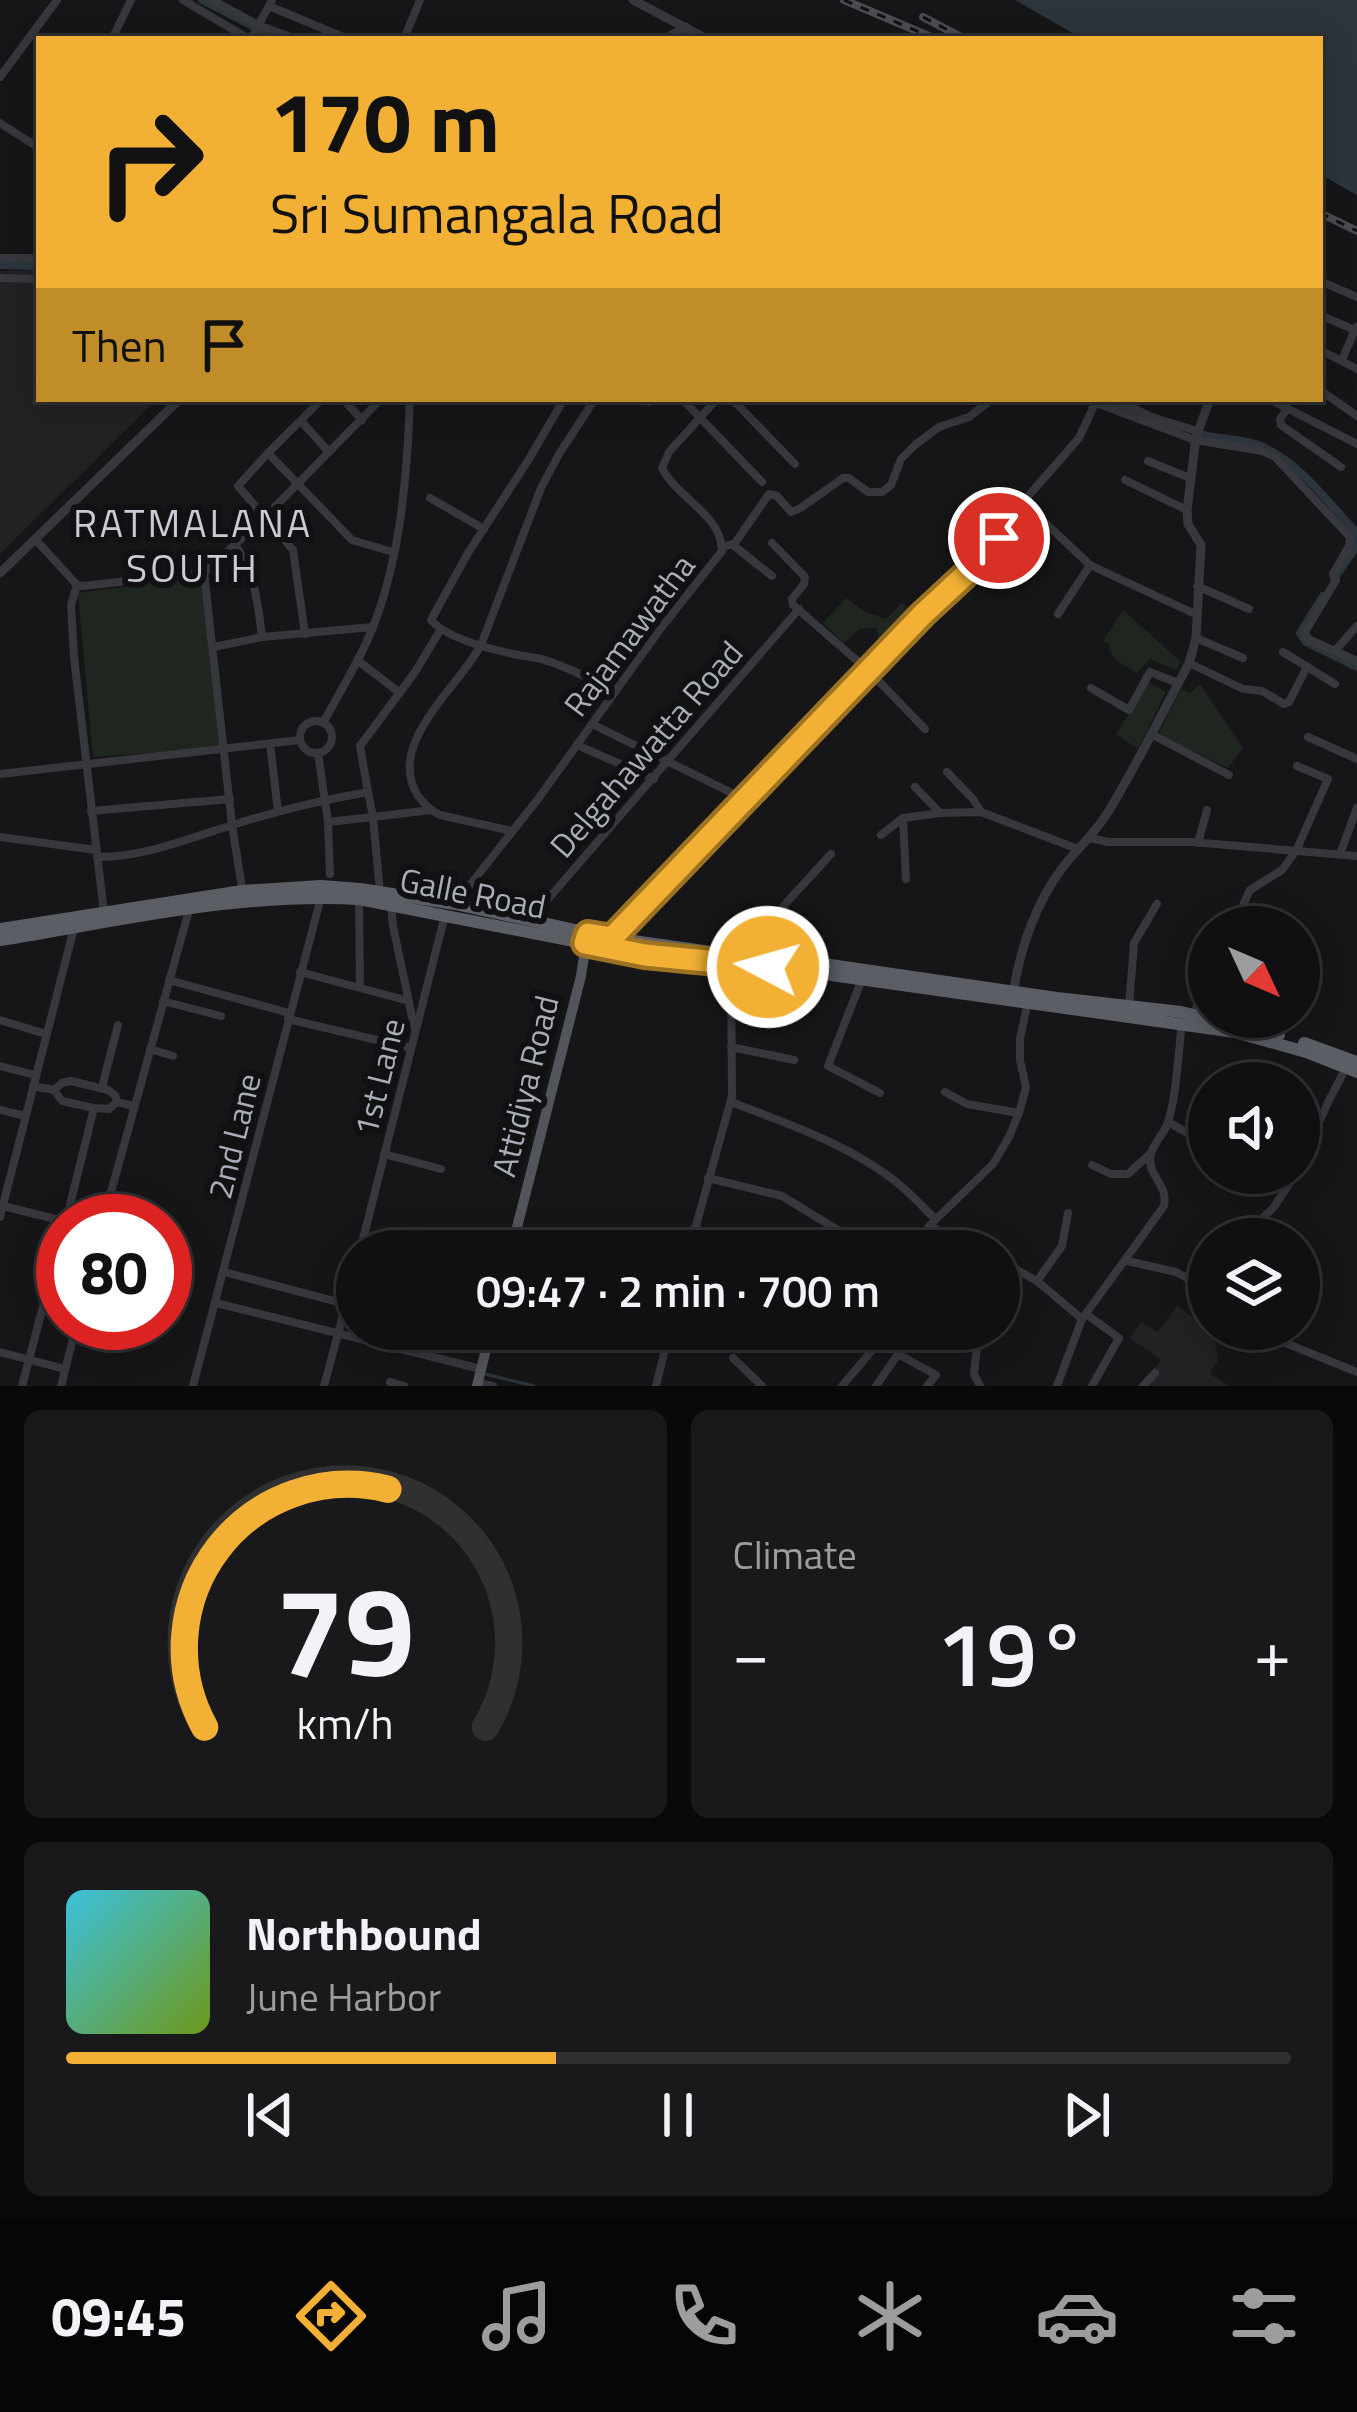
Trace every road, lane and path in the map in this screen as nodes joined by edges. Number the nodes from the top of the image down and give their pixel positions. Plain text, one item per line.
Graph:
1 (57, 0) edge
2 (131, 0) edge
3 (183, 0) edge
4 (212, 0) edge
5 (421, 0) edge
6 (633, 0) edge
7 (270, 3) edge
8 (258, 25) junction
9 (686, 27) junction
10 (113, 36) edge
11 (247, 36) edge
12 (252, 36) edge
13 (288, 36) edge
14 (342, 36) edge
15 (405, 36) edge
16 (670, 36) edge
17 (702, 36) edge
18 (0, 76) edge
19 (0, 123) edge
20 (36, 146) edge
21 (0, 258) edge
22 (36, 258) edge
23 (0, 278) edge
24 (36, 279) edge
25 (1323, 282) edge
26 (1357, 297) edge
27 (1323, 316) edge
28 (1356, 329) edge
29 (1323, 351) edge
30 (1342, 360) junction
31 (1357, 369) edge
32 (1323, 392) edge
33 (177, 402) edge
34 (319, 402) edge
35 (346, 402) edge
36 (378, 402) edge
37 (410, 402) edge
38 (562, 402) edge
39 (593, 402) edge
40 (685, 402) edge
41 (714, 402) edge
42 (735, 402) edge
43 (988, 402) edge
44 (1096, 402) edge
45 (1099, 402) edge
46 (1120, 402) edge
47 (1209, 402) edge
48 (1275, 402) edge
49 (1287, 409) junction
50 (1357, 416) edge
51 (700, 417) junction
52 (301, 421) junction
53 (362, 421) junction
54 (1196, 435) junction
55 (1357, 444) edge
56 (329, 452) junction
57 (268, 453) junction
58 (1148, 461) dead end
59 (795, 464) dead end
60 (1341, 467) dead end
61 (1190, 478) junction
62 (1125, 480) dead end
63 (763, 482) dead end
64 (297, 484) junction
65 (430, 498) dead end
66 (1023, 502) junction
67 (1187, 510) junction
68 (264, 518) junction
69 (484, 529) junction
70 (36, 540) junction
71 (772, 542) dead end
72 (235, 545) junction
73 (728, 546) junction
74 (393, 552) junction
75 (1090, 565) junction
76 (204, 573) junction
77 (0, 574) edge
78 (772, 576) dead end
79 (77, 585) junction
80 (1197, 586) junction
81 (799, 609) junction
82 (1249, 609) dead end
83 (1058, 614) dead end
84 (1195, 614) junction
85 (1357, 626) edge
86 (373, 627) junction
87 (441, 629) junction
88 (305, 634) junction
89 (262, 637) junction
90 (1196, 638) junction
91 (481, 645) junction
92 (214, 647) junction
93 (1335, 651) junction
94 (1283, 652) dead end
95 (1243, 658) dead end
96 (357, 660) junction
97 (1357, 661) edge
98 (1189, 663) junction
99 (1307, 667) junction
100 (869, 671) junction
101 (1178, 683) junction
102 (1335, 684) dead end
103 (1091, 688) dead end
104 (616, 691) junction
105 (400, 693) junction
106 (323, 723) junction
107 (592, 724) junction
108 (925, 729) dead end
109 (1150, 733) junction
110 (1308, 737) dead end
111 (300, 740) junction
112 (270, 744) junction
113 (577, 745) junction
114 (224, 750) junction
115 (318, 753) junction
116 (1357, 759) edge
117 (669, 761) junction
118 (86, 763) junction
119 (1297, 766) dead end
120 (947, 772) dead end
121 (0, 774) edge
122 (1229, 775) dead end
123 (654, 779) junction
124 (916, 787) dead end
125 (368, 792) junction
126 (230, 799) junction
127 (323, 800) junction
128 (746, 800) junction
129 (1357, 808) edge
130 (430, 810) junction
131 (1208, 810) dead end
132 (91, 811) junction
133 (278, 811) junction
134 (981, 812) junction
135 (940, 813) junction
136 (373, 817) junction
137 (903, 818) junction
138 (328, 822) junction
139 (232, 825) junction
140 (513, 831) junction
141 (880, 835) dead end
142 (0, 837) edge
143 (1090, 838) junction
144 (1198, 843) junction
145 (1078, 849) junction
146 (1296, 851) junction
147 (96, 853) junction
148 (832, 854) dead end
149 (1340, 854) junction
150 (1357, 856) edge
151 (906, 879) dead end
152 (328, 885) junction
153 (380, 892) junction
154 (243, 896) junction
155 (359, 899) junction
156 (391, 904) junction
157 (1157, 904) dead end
158 (1243, 906) edge
159 (190, 908) junction
160 (450, 909) junction
161 (104, 913) junction
162 (529, 921) junction
163 (74, 928) junction
164 (0, 929) edge
165 (586, 938) junction
166 (612, 938) junction
167 (0, 940) edge
168 (736, 960) junction
169 (300, 972) junction
170 (862, 979) junction
171 (169, 980) junction
172 (361, 989) junction
173 (1012, 996) junction
174 (1028, 998) junction
175 (163, 1001) junction
176 (409, 1001) junction
177 (1129, 1007) junction
178 (1188, 1014) edge
179 (221, 1016) dead end
180 (289, 1016) junction
181 (1186, 1017) junction
182 (0, 1021) edge
183 (118, 1025) dead end
184 (415, 1030) junction
185 (46, 1034) junction
186 (731, 1047) junction
187 (411, 1048) junction
188 (150, 1049) junction
189 (173, 1056) dead end
190 (794, 1060) dead end
191 (0, 1066) edge
192 (1353, 1066) edge
193 (34, 1081) junction
194 (102, 1088) junction
195 (54, 1090) junction
196 (945, 1092) dead end
197 (880, 1093) dead end
198 (117, 1102) junction
199 (730, 1102) junction
200 (134, 1106) junction
201 (94, 1108) junction
202 (0, 1110) edge
203 (1019, 1113) junction
204 (25, 1116) junction
205 (1320, 1119) edge
206 (1168, 1122) junction
207 (1188, 1133) edge
208 (1151, 1153) junction
209 (384, 1154) junction
210 (1093, 1165) dead end
211 (441, 1169) dead end
212 (708, 1178) junction
213 (71, 1194) edge
214 (110, 1194) edge
215 (1282, 1194) edge
216 (2, 1211) edge
217 (1068, 1213) dead end
218 (36, 1216) edge
219 (1263, 1218) edge
220 (933, 1223) junction
221 (694, 1229) joint
222 (365, 1230) edge
223 (516, 1230) edge
224 (698, 1230) edge
225 (838, 1230) edge
226 (927, 1230) edge
227 (942, 1230) edge
228 (1127, 1261) junction
229 (224, 1272) junction
230 (1020, 1272) edge
231 (1188, 1277) edge
232 (1037, 1281) junction
233 (336, 1301) edge
234 (216, 1303) junction
235 (1084, 1316) junction
236 (36, 1333) edge
237 (336, 1334) edge
238 (336, 1342) edge
239 (70, 1350) edge
240 (386, 1350) edge
241 (665, 1350) edge
242 (872, 1350) edge
243 (899, 1350) edge
244 (976, 1350) edge
245 (1303, 1350) edge
246 (0, 1352) edge
247 (898, 1354) junction
248 (733, 1358) dead end
249 (29, 1360) junction
250 (65, 1369) junction
251 (1155, 1372) dead end
252 (1357, 1372) edge
253 (479, 1379) edge
254 (390, 1382) dead end
255 (22, 1386) edge
256 (61, 1386) edge
257 (193, 1386) edge
258 (324, 1386) edge
259 (404, 1386) edge
260 (493, 1386) edge
261 (656, 1386) edge
262 (762, 1386) edge
263 (842, 1386) edge
264 (876, 1386) edge
265 (927, 1386) edge
266 (980, 1386) edge
267 (1057, 1386) edge
268 (1092, 1386) edge
269 (1143, 1386) edge

1 - 18 street
2 - 10 street
3 - 11 street
4 - 8 street
5 - 15 street
6 - 9 street
7 - 8 street
7 - 14 street
8 - 12 street
8 - 13 street
9 - 16 street
9 - 17 street
19 - 20 street
21 - 22 street
23 - 24 street
25 - 26 street
27 - 28 street
28 - 30 street
29 - 30 street
30 - 31 street
32 - 50 street
33 - 70 street
34 - 52 street
35 - 53 street
36 - 53 street
37 - 74 street
38 - 69 street
39 - 91 street
40 - 51 street
41 - 51 street, Rajamawatha
42 - 59 street
43 - 73 street
44 - 66 street
45 - 54 street
46 - 54 street
47 - 54 street
48 - 49 street
49 - 55 street
49 - 60 street
51 - 63 street
51 - 73 street, Rajamawatha
52 - 56 street
52 - 57 street
53 - 56 street
54 - 61 street
54 - 93 street
56 - 64 street
57 - 64 street
57 - 68 street
58 - 61 street
61 - 67 street
62 - 67 street
64 - 68 street
64 - 74 street
65 - 69 street
66 - 75 street
66 - 100 street
67 - 80 street
68 - 72 street
68 - 88 street
69 - 87 street
70 - 77 street
70 - 79 street
71 - 81 street
72 - 76 street
72 - 89 street
73 - 78 street
73 - 104 street, Rajamawatha
74 - 86 street
75 - 83 street
75 - 84 street
76 - 79 street
76 - 92 street
79 - 118 street
80 - 82 street
80 - 84 street
81 - 100 street
81 - 117 street, Delgahawatta Road
84 - 90 street
85 - 93 street
86 - 88 street
86 - 96 street
87 - 91 street
87 - 105 street
88 - 89 street
89 - 92 street
90 - 95 street
90 - 98 street
91 - 104 street
91 - 130 street
92 - 114 street
93 - 97 street
94 - 99 street
96 - 105 street
96 - 106 street
98 - 99 street
98 - 101 street
99 - 102 street
100 - 108 street
100 - 128 street
101 - 103 street
101 - 109 street
104 - 107 street, Rajamawatha
105 - 125 street
106 - 111 street
106 - 115 street
107 - 113 street, Rajamawatha
107 - 117 street
109 - 122 street
109 - 143 street
110 - 116 street
111 - 112 street
111 - 115 street
112 - 114 street
112 - 133 street
113 - 123 street
113 - 140 street, Rajamawatha
114 - 118 street
114 - 126 street
115 - 127 street, 2nd Lane
117 - 123 street, Delgahawatta Road
117 - 128 street
118 - 121 street
118 - 132 street
119 - 146 street
120 - 134 street
123 - 162 street, Delgahawatta Road
124 - 135 street
125 - 127 street
125 - 136 street
126 - 132 street
126 - 139 street
127 - 133 street
127 - 138 street, 2nd Lane
128 - 166 street
129 - 149 street
130 - 136 street
130 - 140 street
131 - 144 street
132 - 147 street
133 - 139 street
134 - 135 street
134 - 145 street
135 - 137 street
136 - 138 street
136 - 153 street
137 - 141 street
137 - 151 street
138 - 152 street, 2nd Lane
139 - 147 street
139 - 154 street
140 - 160 street, Rajamawatha
142 - 147 street
143 - 144 street
143 - 145 street
144 - 146 street
145 - 173 street
146 - 149 street
146 - 158 street
147 - 161 street
148 - 168 street
149 - 150 street
152 - 153 highway, Galle Road
152 - 154 highway, Galle Road
152 - 155 highway, Galle Road
152 - 169 street, 2nd Lane
153 - 160 highway, Galle Road
154 - 159 highway, Galle Road
154 - 161 highway, Galle Road
155 - 156 highway, Galle Road
155 - 172 street
156 - 160 highway, Galle Road
156 - 176 street
157 - 177 street
159 - 163 highway, Galle Road
159 - 171 street
160 - 162 highway, Galle Road
160 - 165 highway, Galle Road
160 - 184 street, 1st Lane
161 - 164 highway, Galle Road
162 - 165 highway, Galle Road
163 - 167 highway, Galle Road
163 - 185 street
165 - 166 highway, Galle Road
165 - 168 highway, Galle Road
165 - 223 main road, Attidiya Road
166 - 168 highway, Galle Road
168 - 170 highway, Galle Road
168 - 173 highway, Galle Road
168 - 186 street
169 - 172 street
169 - 180 street, 2nd Lane
170 - 173 highway, Galle Road
170 - 197 street
171 - 175 street
171 - 180 street
172 - 176 street
173 - 174 highway, Galle Road
174 - 177 highway, Galle Road
174 - 181 highway, Galle Road
174 - 203 street
175 - 179 street
175 - 188 street
176 - 184 street
177 - 181 highway, Galle Road
178 - 181 street
180 - 187 street
180 - 229 street, 2nd Lane
181 - 192 highway, Galle Road
181 - 206 street
182 - 185 street
183 - 194 street
184 - 187 street, 1st Lane
185 - 193 street
186 - 190 street
186 - 199 street
187 - 209 street, 1st Lane
188 - 189 street
188 - 200 street
191 - 193 street
192 - 205 street
193 - 195 street
193 - 204 street
194 - 195 street
194 - 198 street
195 - 201 street
196 - 203 street
198 - 200 street
198 - 201 street
199 - 212 street
199 - 220 street
200 - 214 street
201 - 213 street
202 - 204 street
203 - 220 street
204 - 216 street
206 - 207 street
206 - 208 street
208 - 210 street
208 - 228 street
209 - 211 street
209 - 222 street, 1st Lane
212 - 221 street
212 - 225 street
215 - 219 street
216 - 218 street
217 - 232 street
220 - 226 street
220 - 227 street
221 - 224 street
228 - 231 street
228 - 235 street
229 - 233 street
229 - 234 street, 2nd Lane
230 - 232 street
232 - 235 street
234 - 237 street
234 - 257 street, 2nd Lane
235 - 267 street
235 - 268 street
236 - 249 street
238 - 258 street
239 - 250 street
240 - 253 street
241 - 261 street
242 - 263 street
243 - 247 street
244 - 266 street
245 - 252 street
246 - 249 street
247 - 264 street
247 - 265 street
248 - 262 street
249 - 250 street
249 - 255 street
250 - 256 street
251 - 269 street
253 - 260 street
254 - 259 street

